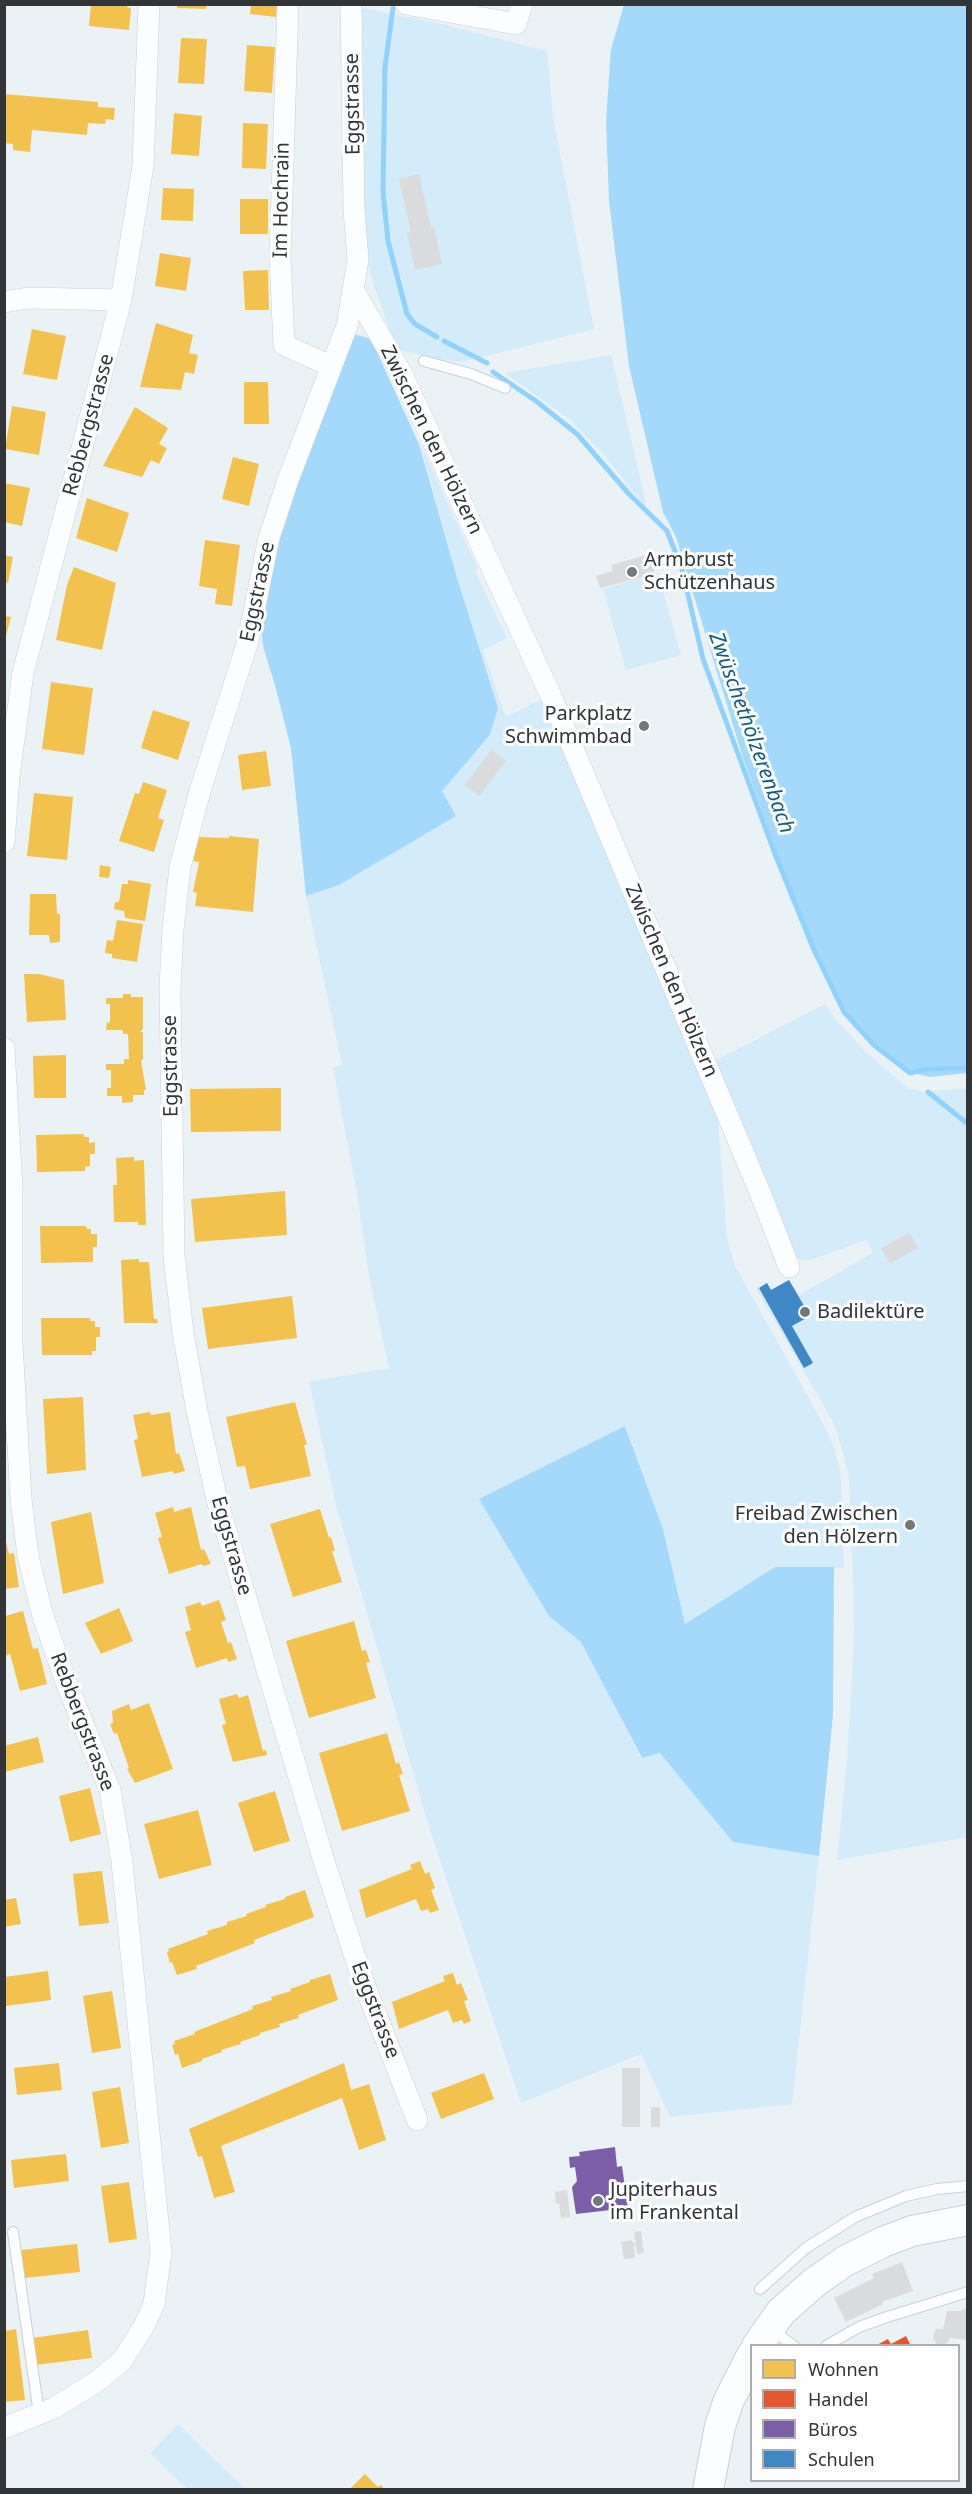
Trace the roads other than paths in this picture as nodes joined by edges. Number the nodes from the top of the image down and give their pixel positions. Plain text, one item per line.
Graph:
1 (149, 4) edge
2 (288, 4) edge
3 (351, 4) edge
4 (406, 4) edge
5 (522, 4) edge
6 (354, 291) junction
7 (121, 300) junction
8 (4, 302) edge
9 (424, 361) dead end
10 (331, 366) junction
11 (505, 388) dead end
12 (4, 842) edge
13 (4, 1048) edge
14 (789, 1267) dead end
15 (417, 2120) dead end
16 (968, 2186) edge
17 (968, 2220) edge
18 (13, 2232) dead end
19 (760, 2289) dead end
20 (968, 2292) edge
21 (763, 2337) edge
22 (787, 2344) edge
23 (829, 2344) edge
24 (750, 2361) edge
25 (740, 2392) edge
26 (39, 2414) junction
27 (4, 2428) edge
28 (708, 2490) edge

1 - 7 street, Rebbergstrasse
2 - 10 street, Im Hochrain
3 - 6 street, Eggstrasse
4 - 5 street
6 - 10 street, Eggstrasse
6 - 14 street, Zwischen den Hölzern
7 - 8 street
7 - 12 street, Rebbergstrasse
9 - 11 lane
10 - 15 street, Eggstrasse
13 - 26 street, Rebbergstrasse
16 - 19 lane
17 - 21 main road
18 - 26 lane
20 - 23 lane
21 - 22 lane
24 - 25 main road
25 - 28 main road
26 - 27 street, Rebbergstrasse

